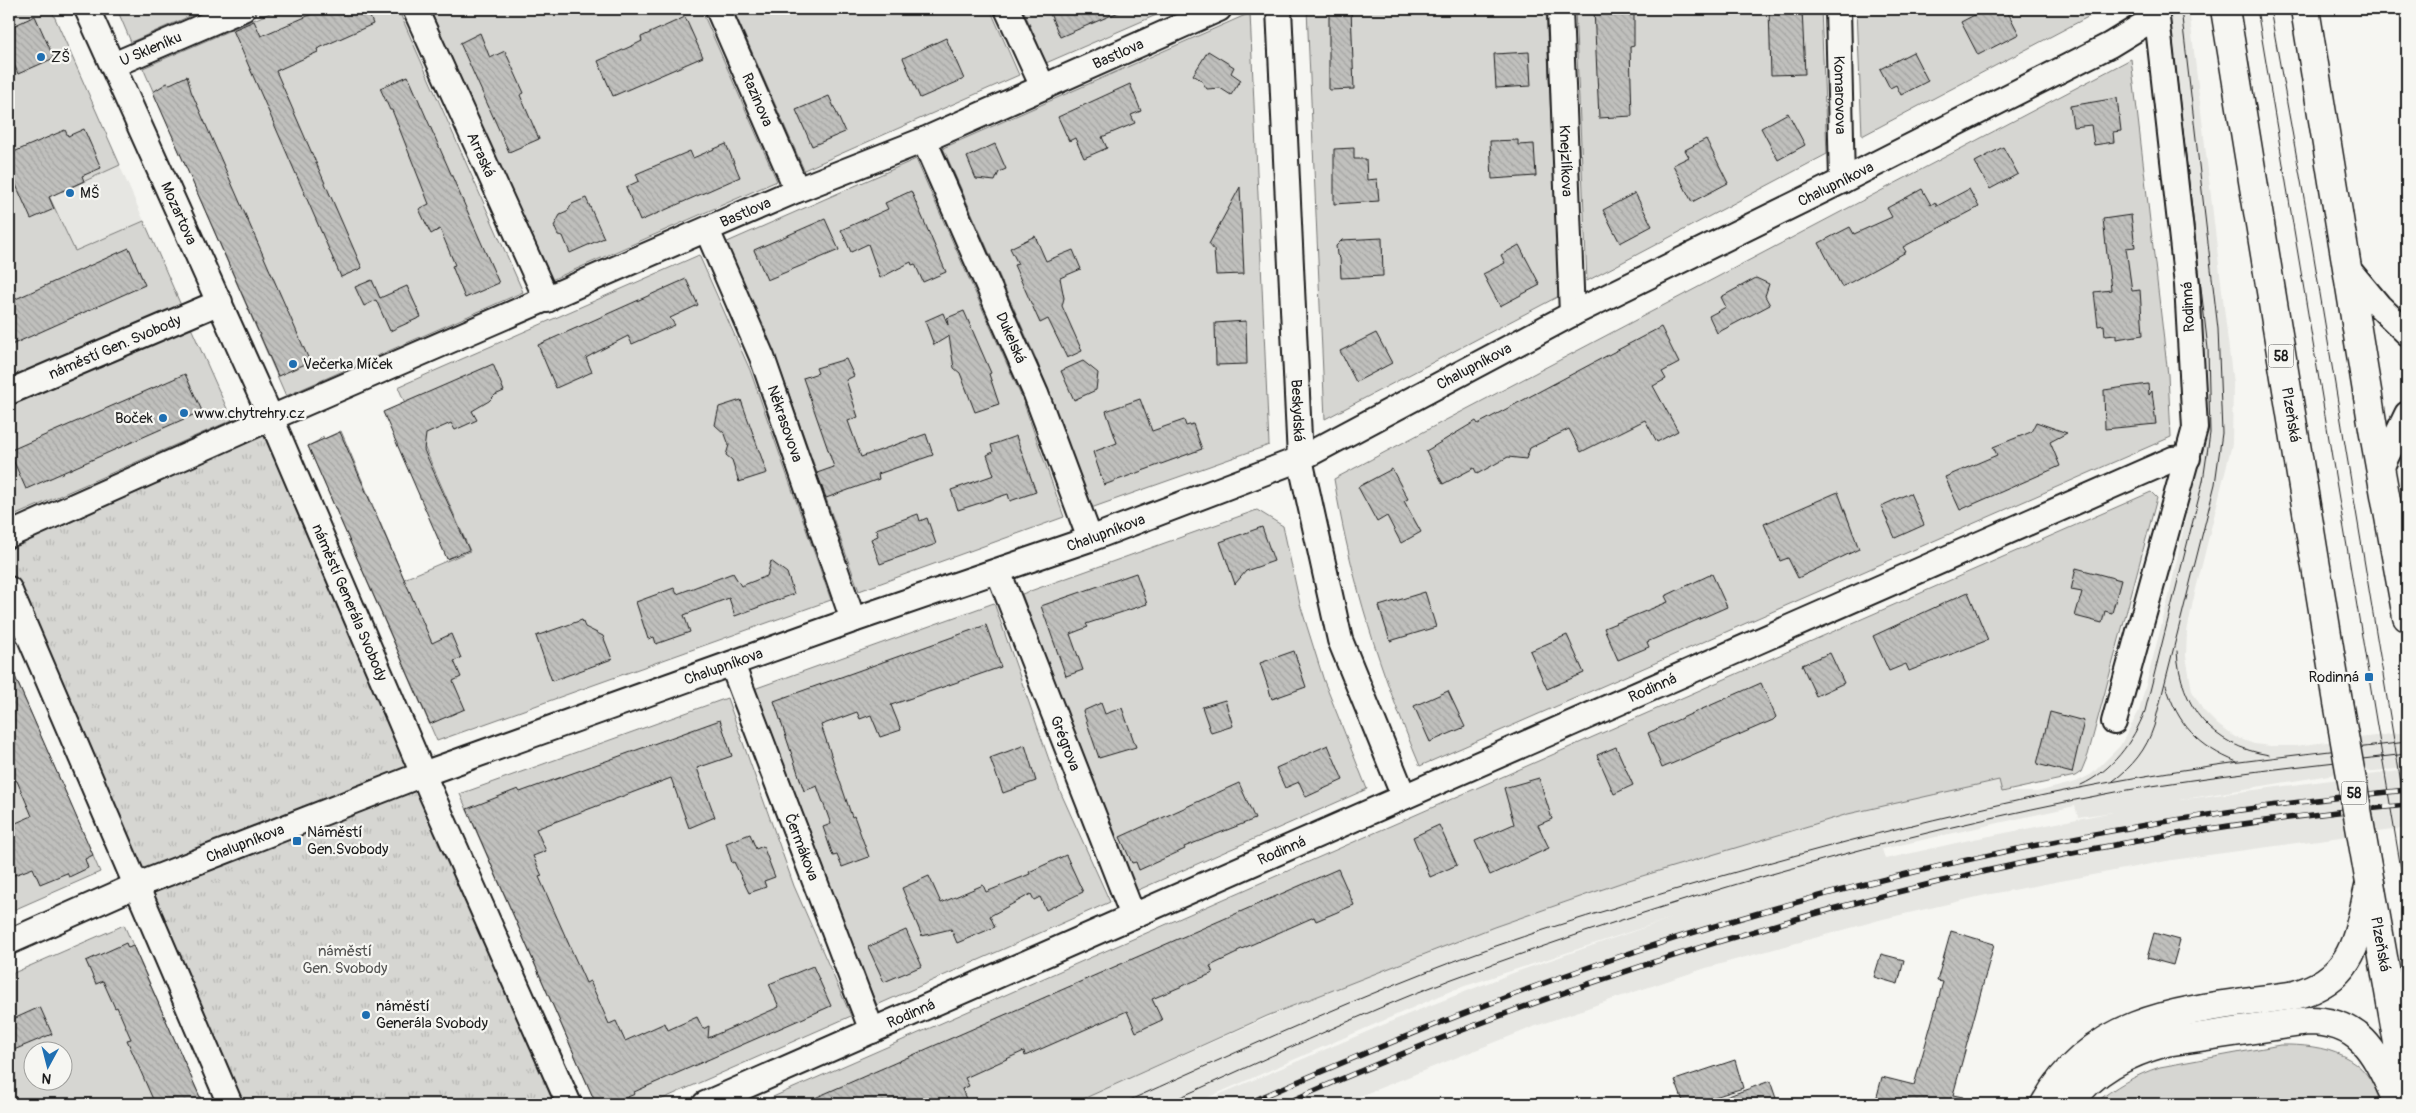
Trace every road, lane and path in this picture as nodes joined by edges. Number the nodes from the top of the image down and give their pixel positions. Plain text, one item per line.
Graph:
1 (87, 9) edge
2 (243, 9) edge
3 (415, 9) edge
4 (718, 9) edge
5 (1007, 9) edge
6 (1219, 9) edge
7 (1279, 9) edge
8 (1560, 9) edge
9 (1838, 9) edge
10 (2225, 9) edge
11 (2304, 9) edge
12 (2156, 13) edge
13 (112, 65) junction
14 (1043, 87) junction
15 (924, 140) junction
16 (1842, 181) junction
17 (797, 190) junction
18 (707, 230) junction
19 (2349, 270) junction
20 (546, 300) junction
21 (220, 302) junction
22 (1572, 314) junction
23 (2407, 332) edge
24 (9, 392) edge
25 (2407, 414) edge
26 (271, 418) junction
27 (2188, 458) junction
28 (1300, 459) junction
29 (2382, 466) junction
30 (9, 535) edge
31 (1090, 539) junction
32 (998, 571) junction
33 (9, 589) edge
34 (2407, 617) edge
35 (853, 620) junction
36 (732, 664) junction
37 (2114, 722) dead end
38 (423, 774) junction
39 (1404, 797) junction
40 (2370, 884) junction
41 (135, 886) junction
42 (1134, 916) junction
43 (9, 942) edge
44 (872, 1030) junction
45 (2407, 1094) edge
46 (230, 1104) edge
47 (569, 1104) edge
48 (705, 1104) edge
49 (2045, 1104) edge
50 (2069, 1104) edge
51 (2399, 1104) edge

1 - 13 street, Mozartova
2 - 13 street, U Skleníku
3 - 20 street, Arraská
4 - 17 street, Razinova
5 - 14 street
6 - 14 street, Bastlova
7 - 28 street, Beskydská
8 - 22 street, Knejzlíkova
9 - 16 street, Komarovova
10 - 40 main road, Plzeňská / 58, bridge
11 - 19 main road
12 - 16 street, Chalupníkova
12 - 27 street, Rodinná
13 - 21 street, Mozartova
14 - 15 street, Bastlova
15 - 17 street, Bastlova
15 - 31 street, Dukelská
16 - 22 street, Chalupníkova
17 - 18 street, Bastlova
18 - 20 street, Bastlova
18 - 35 street, Někrasovova
19 - 23 street
19 - 29 main road
20 - 26 street, Bastlova
21 - 24 street, náměstí Gen. Svobody
21 - 26 street, Mozartova
22 - 28 street, Chalupníkova
25 - 29 street
26 - 30 street
26 - 38 street, náměstí Generála Svobody
27 - 37 street
27 - 39 street, Rodinná
28 - 31 street, Chalupníkova
28 - 39 street, Beskydská
29 - 34 main road
31 - 32 street, Chalupníkova
32 - 35 street, Chalupníkova
32 - 42 street, Grégrova
33 - 41 street
35 - 36 street, Chalupníkova
36 - 38 street, Chalupníkova
36 - 44 street, Čermákova
38 - 41 street, Chalupníkova
38 - 47 street, náměstí Generála Svobody
39 - 42 street, Rodinná
40 - 45 main road, Plzeňská / 58
40 - 49 main road
41 - 43 street, Chalupníkova
41 - 46 street
42 - 44 street, Rodinná
44 - 48 street, Rodinná
50 - 51 main road

